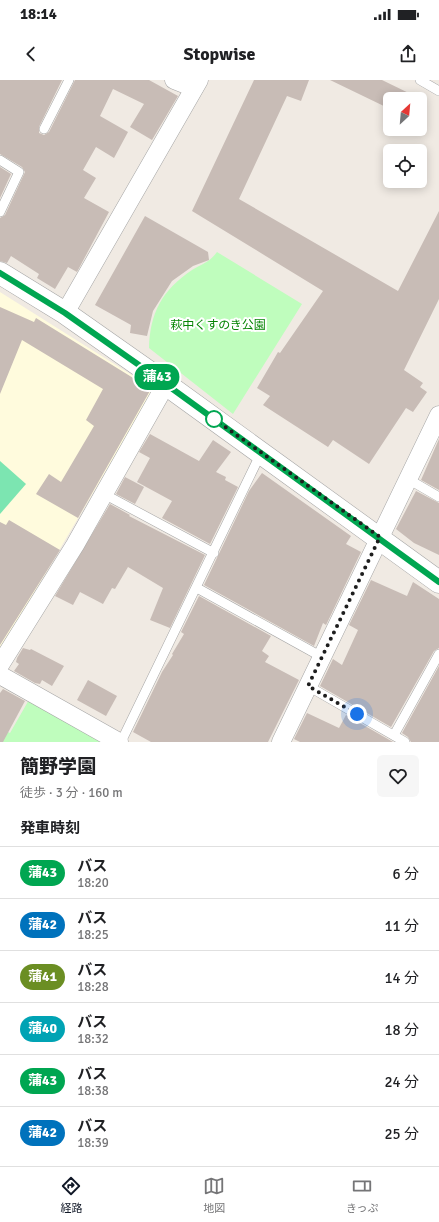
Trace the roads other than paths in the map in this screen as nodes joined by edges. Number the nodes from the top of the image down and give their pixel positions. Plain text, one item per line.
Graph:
1 (69, 80) edge
2 (174, 80) edge
3 (420, 80) edge
4 (197, 84) edge
5 (439, 91) edge
6 (44, 129) dead end
7 (0, 160) edge
8 (0, 212) edge
9 (0, 273) edge
10 (65, 313) junction
11 (166, 384) junction
12 (439, 415) edge
13 (262, 453) junction
14 (408, 479) junction
15 (104, 494) junction
16 (439, 497) edge
17 (380, 537) junction
18 (214, 553) junction
19 (439, 582) edge
20 (197, 588) junction
21 (439, 654) edge
22 (322, 657) junction
23 (0, 665) edge
24 (0, 675) edge
25 (308, 686) junction
26 (394, 735) junction
27 (114, 741) edge
28 (281, 742) edge
29 (405, 742) edge

1 - 6 lane
2 - 4 street
3 - 5 lane
4 - 10 street
7 - 8 lane
9 - 10 street
10 - 11 street
11 - 13 street
11 - 15 street
12 - 14 street
13 - 17 street
13 - 18 lane
14 - 16 lane
14 - 17 street
15 - 18 lane
15 - 23 street
17 - 19 street
17 - 22 street
18 - 20 lane
20 - 22 lane
20 - 27 lane
21 - 26 lane
22 - 25 street
24 - 27 street
25 - 26 lane
25 - 28 street
26 - 29 lane

